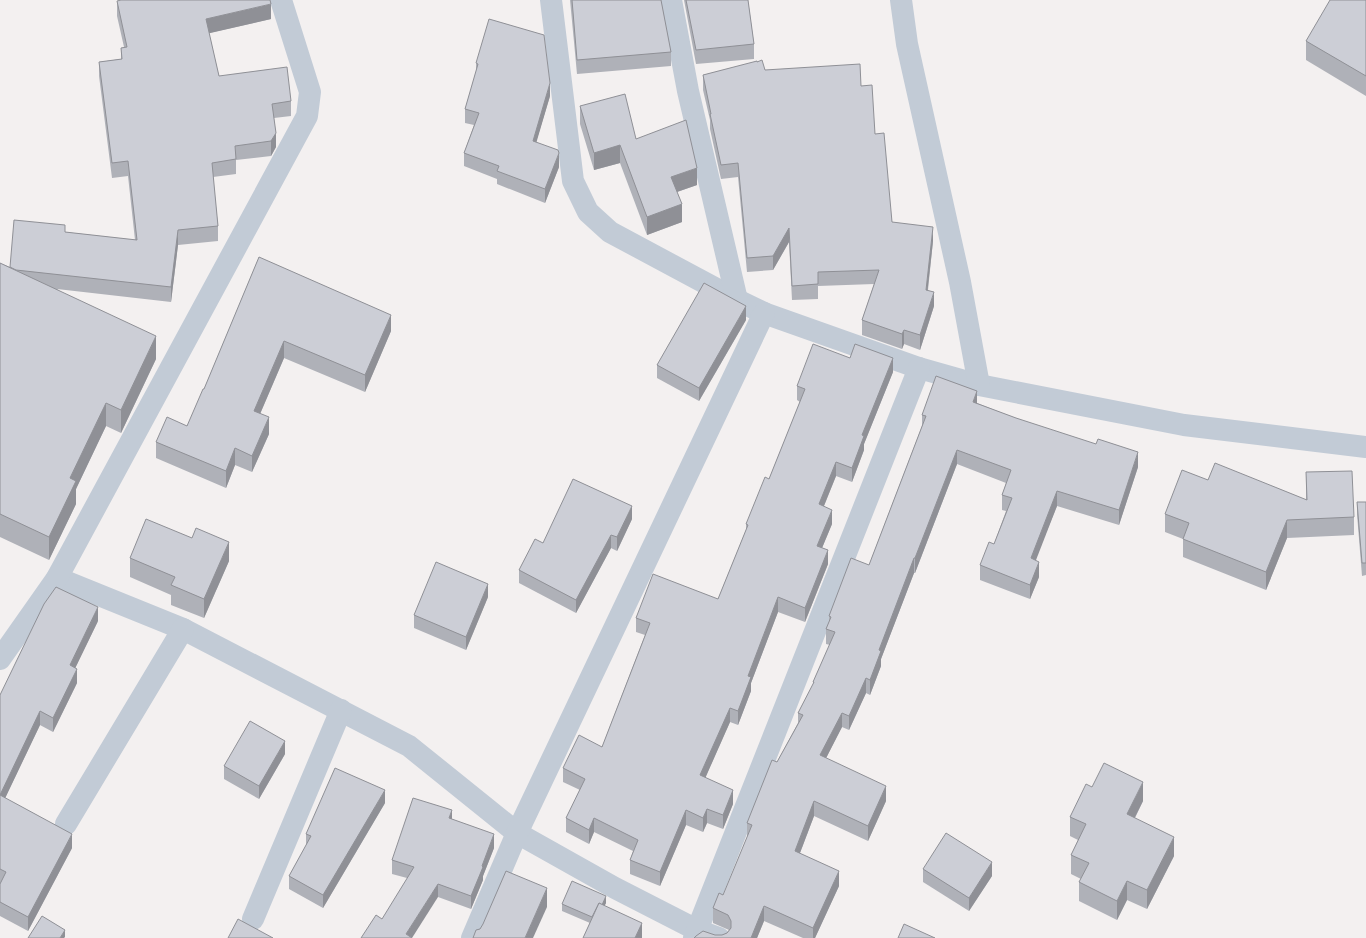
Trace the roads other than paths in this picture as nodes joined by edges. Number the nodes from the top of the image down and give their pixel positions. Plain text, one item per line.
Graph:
1 (281, 0) edge
2 (551, 0) edge
3 (671, 0) edge
4 (901, 0) edge
5 (737, 300) junction
6 (764, 313) junction
7 (919, 368) junction
8 (980, 385) junction
9 (1366, 446) edge
10 (57, 578) junction
11 (183, 629) junction
12 (0, 659) edge
13 (341, 710) junction
14 (66, 824) dead end
15 (517, 833) junction
16 (253, 919) dead end
17 (696, 934) edge
18 (472, 938) edge
19 (719, 938) edge

1 - 10 street
2 - 5 street
3 - 5 street
4 - 8 street
5 - 6 street
6 - 7 street
6 - 15 street
7 - 8 street
7 - 17 street
8 - 9 street
10 - 11 street
10 - 12 street
11 - 13 street
11 - 14 street
13 - 15 street
13 - 16 street
15 - 17 street
15 - 18 street
17 - 19 street

